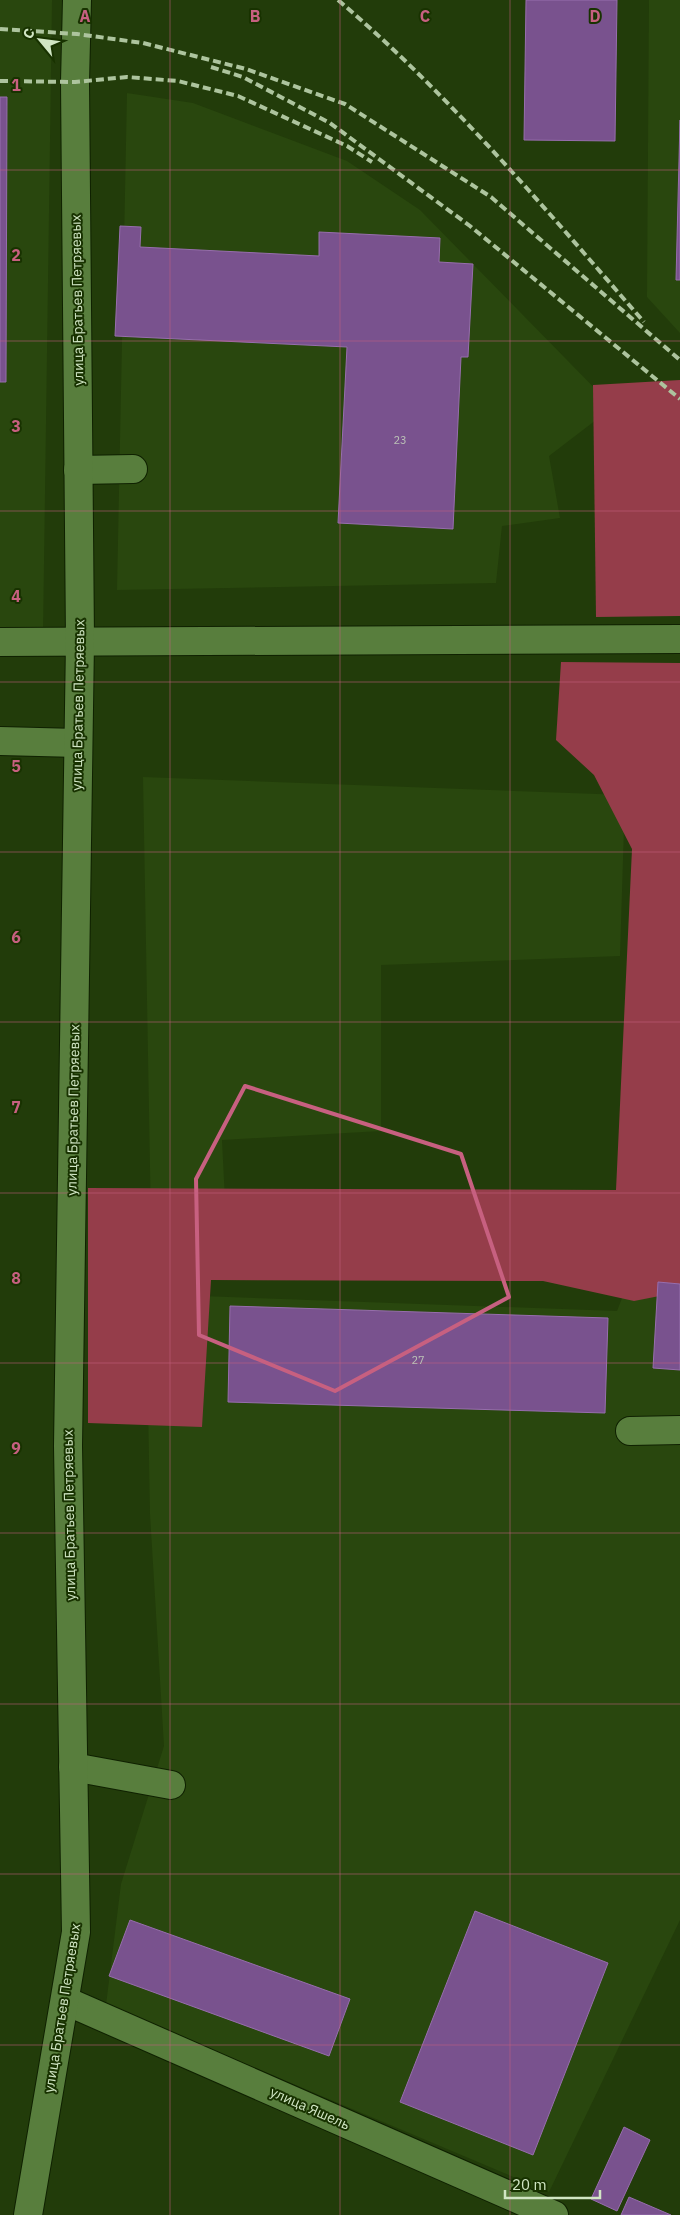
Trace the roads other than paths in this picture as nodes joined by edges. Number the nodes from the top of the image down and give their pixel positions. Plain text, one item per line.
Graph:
1 (77, 0) edge
2 (133, 469) dead end
3 (78, 470) junction
4 (680, 639) edge
5 (80, 641) junction
6 (0, 642) edge
7 (0, 741) edge
8 (78, 743) junction
9 (680, 1430) edge
10 (630, 1431) dead end
11 (73, 1767) junction
12 (171, 1786) dead end
13 (66, 2001) junction
14 (28, 2215) edge
15 (554, 2215) edge

1 - 3 street, улица Братьев Петряевых
2 - 3 street
3 - 5 street, улица Братьев Петряевых
4 - 5 street
5 - 6 street
5 - 8 street, улица Братьев Петряевых
7 - 8 street
8 - 11 street, улица Братьев Петряевых
9 - 10 street
11 - 12 street
11 - 13 street, улица Братьев Петряевых
13 - 14 street, улица Братьев Петряевых
13 - 15 street, улица Яшель

